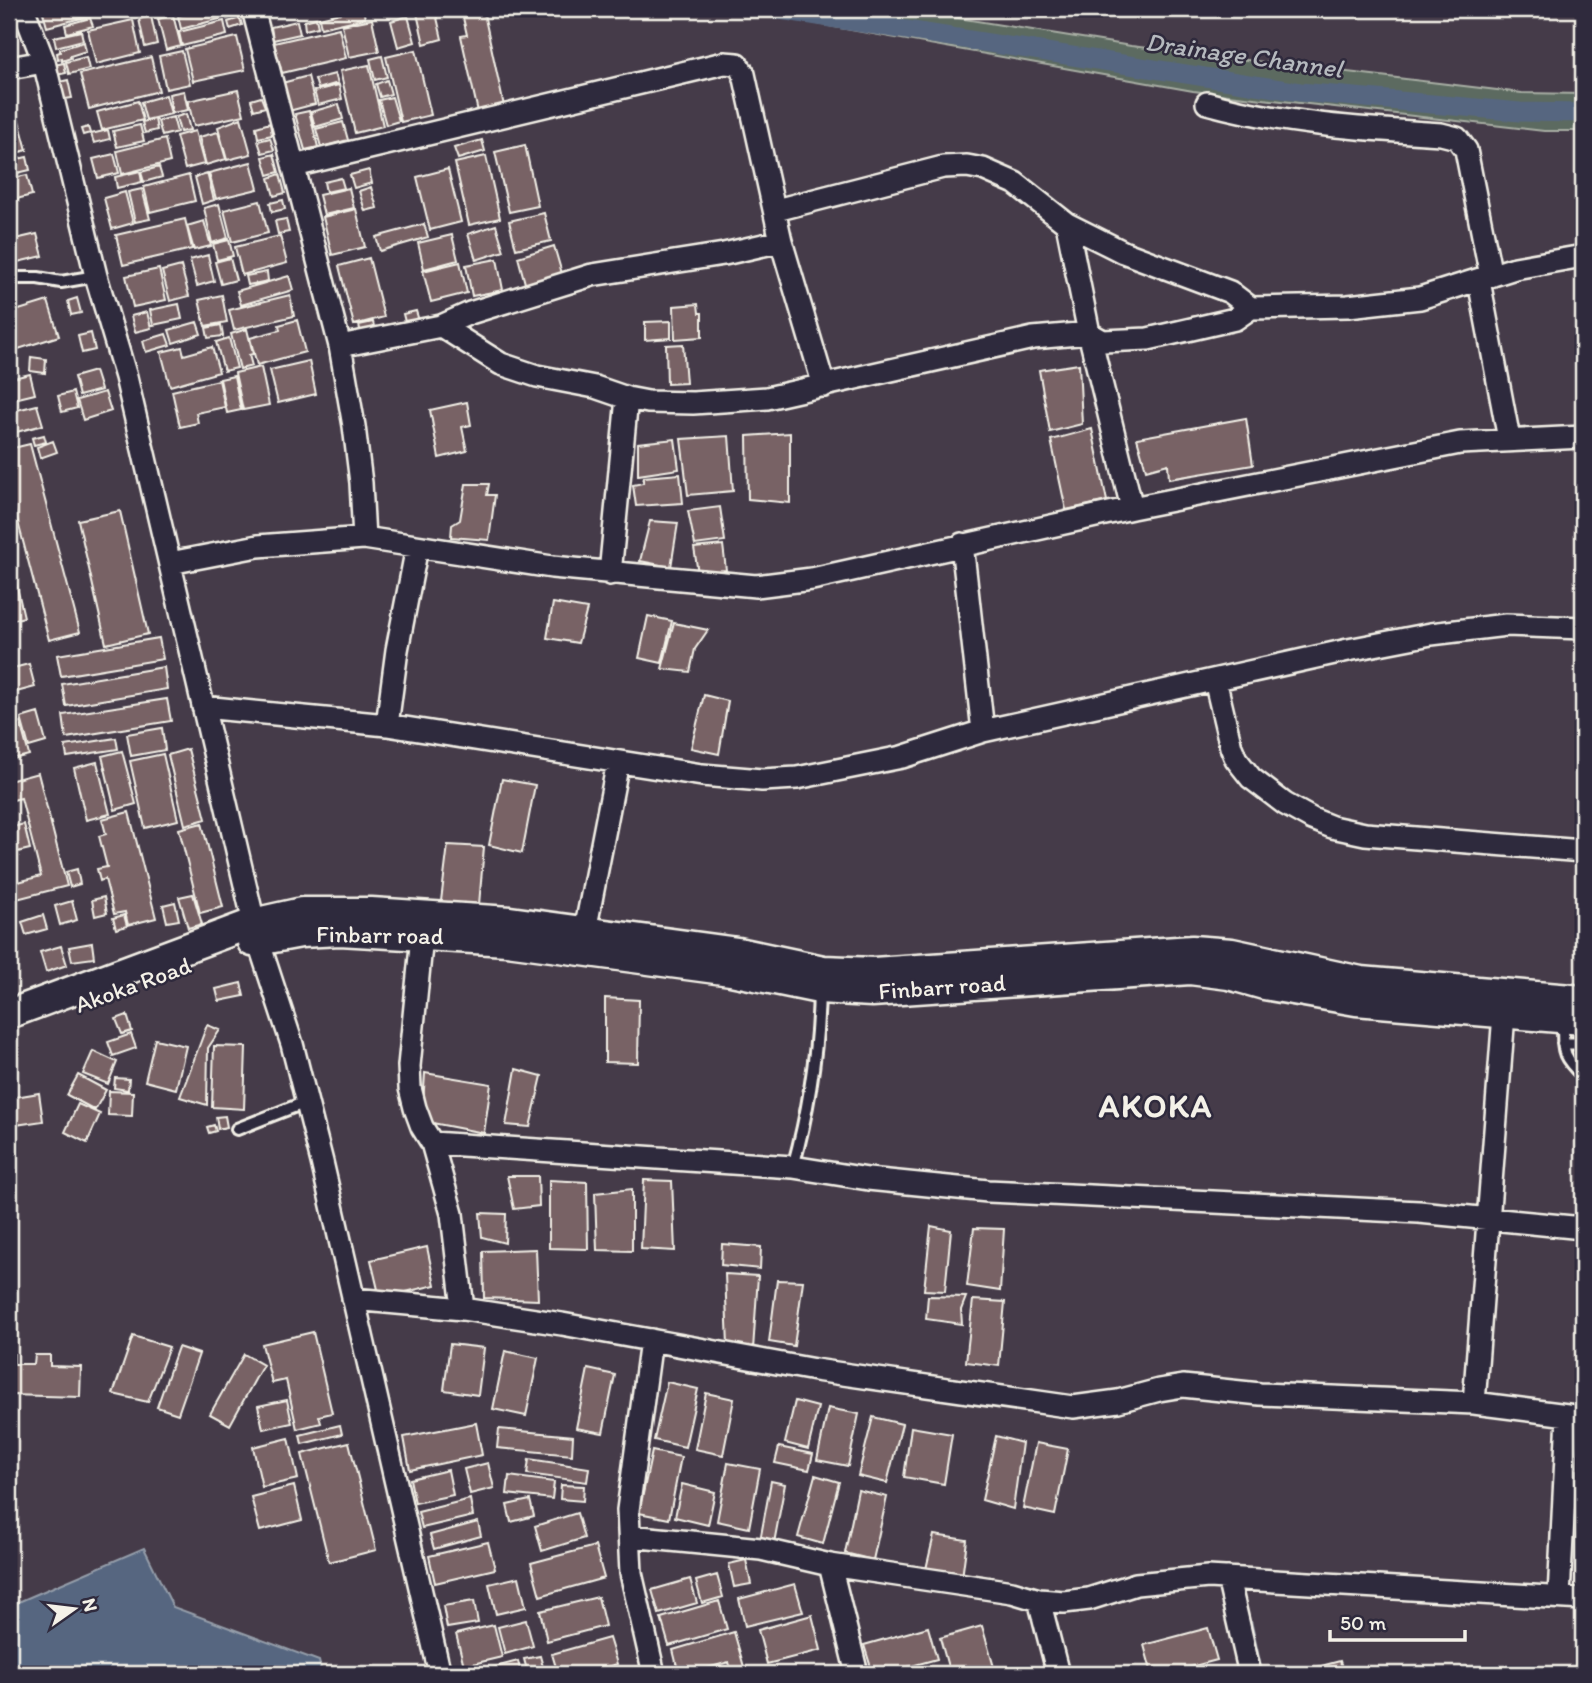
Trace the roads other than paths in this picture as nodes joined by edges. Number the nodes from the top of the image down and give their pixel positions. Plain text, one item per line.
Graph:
1 (253, 9) edge
2 (25, 13) dead end
3 (44, 62) junction
4 (9, 68) edge
5 (1207, 103) dead end
6 (294, 166) junction
7 (776, 209) junction
8 (1067, 224) junction
9 (781, 241) junction
10 (1583, 256) edge
11 (96, 276) junction
12 (9, 278) edge
13 (1485, 278) junction
14 (1251, 308) junction
15 (441, 326) junction
16 (1089, 333) junction
17 (340, 346) junction
18 (824, 386) junction
19 (626, 398) junction
20 (1583, 437) edge
21 (1509, 439) junction
22 (1132, 508) junction
23 (364, 538) junction
24 (962, 544) junction
25 (417, 547) junction
26 (170, 563) junction
27 (610, 573) junction
28 (1583, 628) edge
29 (1215, 680) junction
30 (203, 707) junction
31 (387, 726) junction
32 (983, 731) junction
33 (618, 762) junction
34 (1583, 851) edge
35 (302, 923) junction
36 (256, 931) junction
37 (585, 931) junction
38 (422, 936) junction
39 (819, 989) junction
40 (1583, 1000) edge
41 (9, 1014) edge
42 (1504, 1014) junction
43 (1570, 1028) edge
44 (9, 1029) edge
45 (1583, 1044) edge
46 (1583, 1076) edge
47 (306, 1102) junction
48 (237, 1129) dead end
49 (432, 1143) junction
50 (793, 1167) junction
51 (1489, 1218) junction
52 (1583, 1228) edge
53 (353, 1299) junction
54 (463, 1309) junction
55 (651, 1340) junction
56 (1474, 1403) junction
57 (1576, 1417) edge
58 (630, 1536) junction
59 (830, 1565) junction
60 (1228, 1578) junction
61 (1559, 1597) junction
62 (1583, 1599) edge
63 (1039, 1600) junction
64 (440, 1674) edge
65 (653, 1674) edge
66 (857, 1674) edge
67 (1058, 1674) edge
68 (1250, 1674) edge

1 - 6 street
2 - 3 street
3 - 4 street
3 - 11 street
5 - 13 street
6 - 7 street
6 - 17 street
7 - 8 street
7 - 9 street
8 - 14 street
8 - 16 street
9 - 15 street
9 - 18 street
10 - 13 street
11 - 12 lane
11 - 26 street
13 - 14 street
13 - 21 street
14 - 16 street
15 - 17 street
15 - 19 street
16 - 18 street
16 - 22 street
17 - 23 street
18 - 19 street
19 - 27 street
20 - 21 street
21 - 22 street
22 - 24 street
23 - 25 street
23 - 26 street
24 - 27 street
24 - 32 street
25 - 27 street
25 - 31 street
26 - 30 street
28 - 29 street
29 - 32 street
29 - 34 street
30 - 31 street
30 - 36 street
31 - 33 street
32 - 33 street
33 - 37 street
35 - 36 main road
35 - 37 main road, Finbarr road
35 - 38 main road, Finbarr road
36 - 41 main road
36 - 44 main road, Akoka Road
36 - 47 street
37 - 40 main road, Finbarr road
38 - 39 main road, Finbarr road
38 - 49 street
39 - 42 main road, Finbarr road
39 - 50 lane
42 - 43 main road, Finbarr road
42 - 51 street
43 - 45 lane
43 - 46 lane
47 - 48 lane
47 - 53 street
49 - 50 street
49 - 54 street
50 - 51 street
51 - 52 street
51 - 56 street
53 - 54 street
53 - 64 street
54 - 55 street
55 - 56 street
55 - 58 street
56 - 57 street
57 - 61 street
58 - 59 street
58 - 65 street
59 - 63 street
59 - 66 street
60 - 61 street
60 - 63 street
60 - 68 street
61 - 62 street
63 - 67 street

